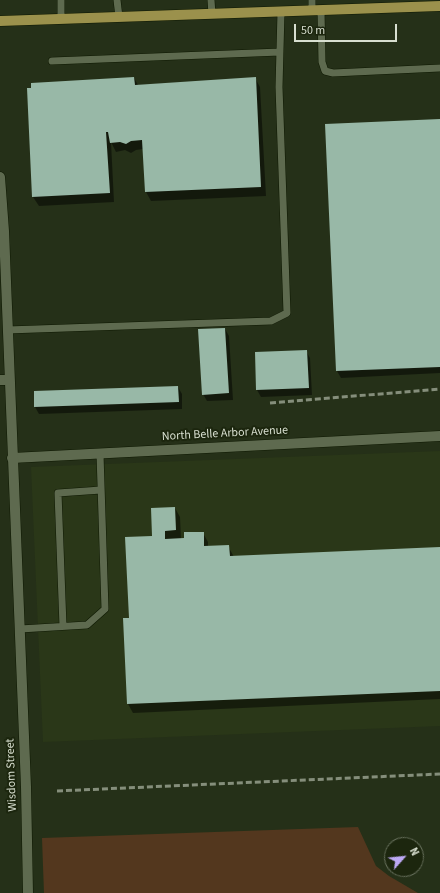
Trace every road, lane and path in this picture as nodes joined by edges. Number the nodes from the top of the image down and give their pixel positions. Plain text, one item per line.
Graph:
1 (62, 0) edge
2 (117, 0) edge
3 (211, 0) edge
4 (312, 0) edge
5 (440, 6) edge
6 (317, 10) junction
7 (281, 12) junction
8 (212, 14) junction
9 (119, 17) junction
10 (61, 19) junction
11 (0, 21) edge
12 (280, 52) junction
13 (52, 61) dead end
14 (440, 68) edge
15 (0, 177) edge
16 (2, 231) edge
17 (7, 330) junction
18 (4, 380) edge
19 (440, 436) edge
20 (100, 454) junction
21 (12, 458) junction
22 (101, 490) junction
23 (63, 626) junction
24 (20, 629) junction
25 (28, 893) edge

1 - 10 lane
2 - 9 lane
3 - 8 lane
4 - 6 lane
5 - 6 main road
6 - 7 main road
6 - 14 lane
7 - 8 main road
7 - 12 lane
8 - 9 main road
9 - 10 main road
10 - 11 main road
12 - 13 lane
12 - 17 lane
15 - 16 street, Wisdom Street
16 - 17 street, Wisdom Street
17 - 18 street, Wisdom Street
18 - 21 street, Wisdom Street
19 - 20 street, North Belle Arbor Avenue
20 - 21 street, North Belle Arbor Avenue
20 - 22 lane
21 - 24 street, Wisdom Street
22 - 23 lane
22 - 23 lane
23 - 24 lane
24 - 25 street, Wisdom Street

